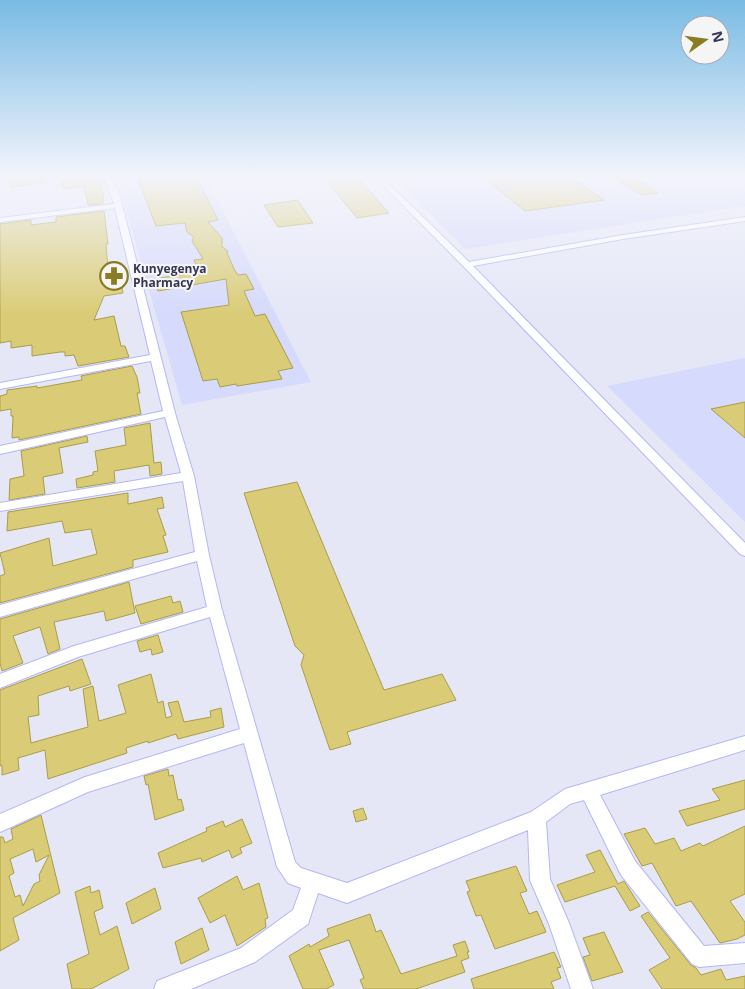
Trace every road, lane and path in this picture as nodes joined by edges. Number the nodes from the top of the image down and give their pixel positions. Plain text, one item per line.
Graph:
1 (122, 221) edge
2 (422, 221) edge
3 (730, 221) edge
4 (466, 265) junction
5 (156, 357) junction
6 (0, 386) edge
7 (169, 413) junction
8 (0, 450) edge
9 (188, 476) junction
10 (0, 507) edge
11 (745, 551) edge
12 (202, 555) junction
13 (215, 610) junction
14 (0, 612) edge
15 (0, 682) edge
16 (248, 734) junction
17 (745, 743) edge
18 (588, 791) junction
19 (537, 818) junction
20 (0, 824) edge
21 (312, 883) junction
22 (745, 953) edge
23 (165, 989) edge
24 (582, 989) edge

1 - 5 street
2 - 4 street
3 - 4 street
4 - 11 street
5 - 6 street
5 - 7 street
7 - 8 street
7 - 9 street
9 - 10 street
9 - 12 street
12 - 13 street
12 - 14 street
13 - 15 street
13 - 16 street
16 - 20 street
16 - 21 street
17 - 18 street
18 - 19 street
18 - 22 street
19 - 21 street
19 - 24 street
21 - 23 street

